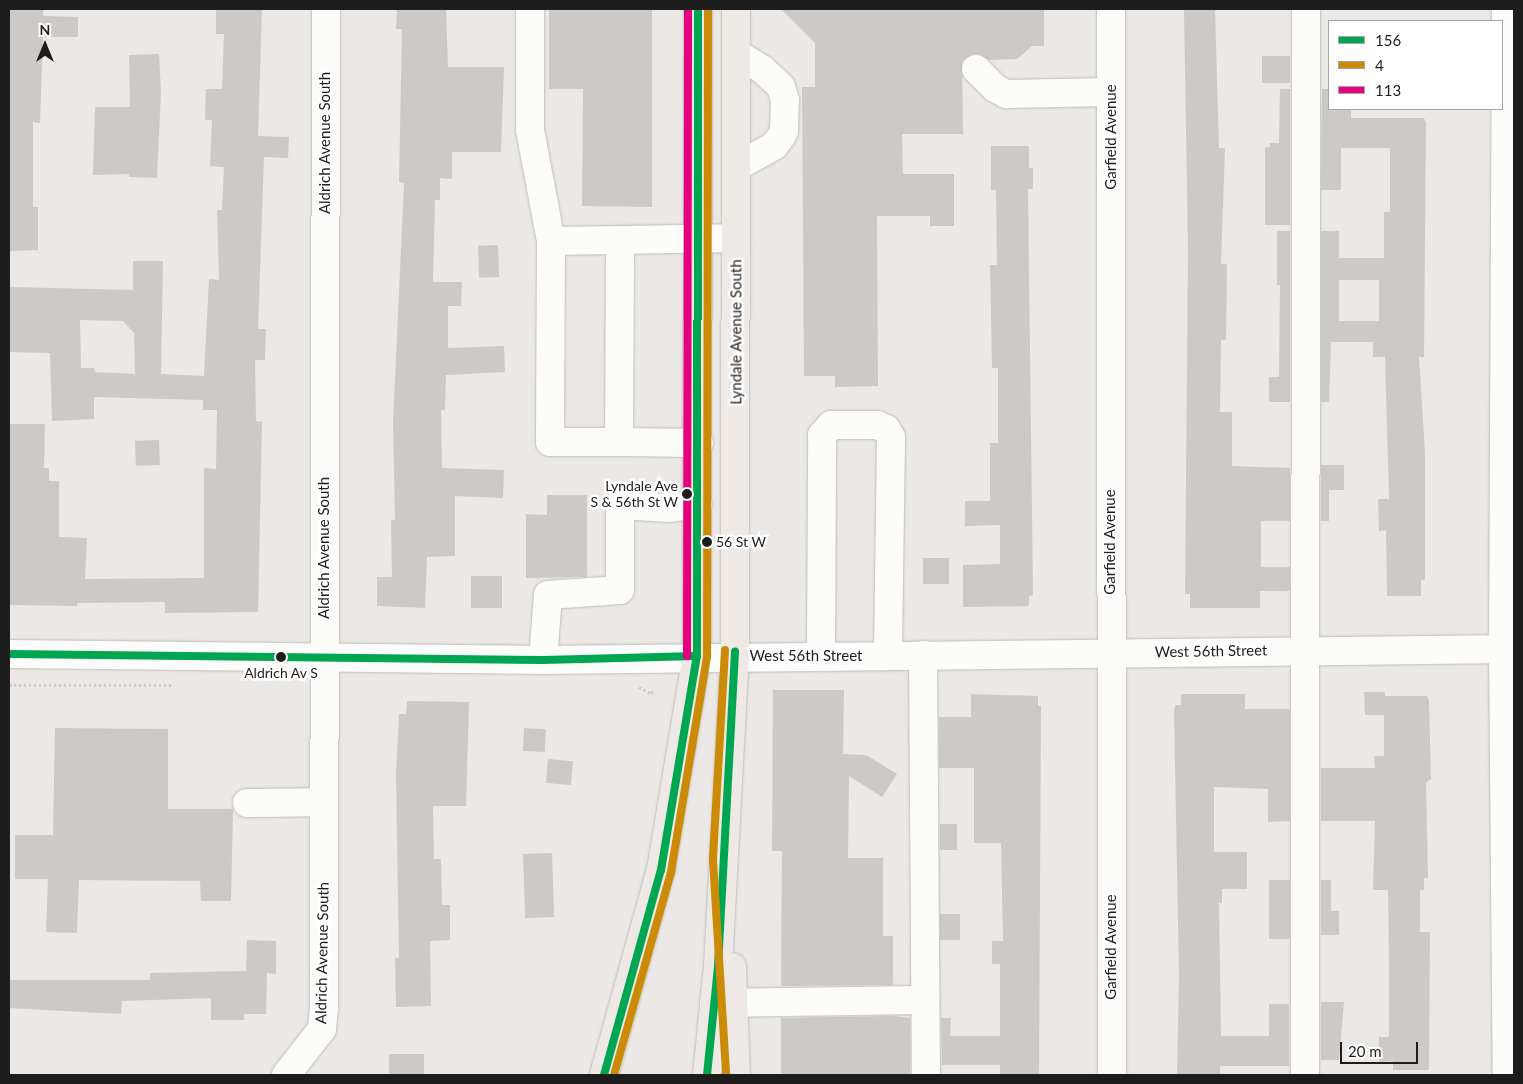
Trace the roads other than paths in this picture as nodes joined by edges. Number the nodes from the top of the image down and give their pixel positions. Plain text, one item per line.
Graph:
1 (326, 9) edge
2 (530, 9) edge
3 (698, 9) edge
4 (736, 9) edge
5 (1111, 9) edge
6 (1306, 9) edge
7 (1506, 9) edge
8 (736, 53) junction
9 (976, 69) dead end
10 (1111, 92) junction
11 (736, 167) junction
12 (698, 238) junction
13 (736, 238) junction
14 (620, 240) junction
15 (551, 241) junction
16 (619, 442) junction
17 (699, 443) junction
18 (698, 504) junction
19 (1509, 649) edge
20 (1306, 650) junction
21 (1110, 653) junction
22 (9, 654) edge
23 (923, 655) junction
24 (324, 656) junction
25 (697, 656) junction
26 (735, 656) junction
27 (821, 656) junction
28 (888, 656) junction
29 (543, 660) junction
30 (324, 802) junction
31 (247, 803) dead end
32 (926, 1000) junction
33 (724, 1002) junction
34 (286, 1075) edge
35 (604, 1075) edge
36 (707, 1075) edge
37 (736, 1075) edge
38 (926, 1075) edge
39 (1112, 1075) edge
40 (1305, 1075) edge
41 (1506, 1075) edge

1 - 24 street, Aldrich Avenue South
2 - 15 street
3 - 12 main road
4 - 8 main road, Lyndale Avenue South
5 - 10 street, Garfield Avenue
6 - 20 street
7 - 19 street
8 - 11 main road, Lyndale Avenue South
8 - 11 street
9 - 10 street
10 - 21 street, Garfield Avenue
11 - 13 main road, Lyndale Avenue South
12 - 13 street
12 - 14 street
12 - 17 main road
13 - 26 main road, Lyndale Avenue South
14 - 15 street
14 - 16 street
15 - 16 street
16 - 17 street
17 - 18 main road
18 - 25 main road
18 - 29 street
19 - 20 street, West 56th Street
19 - 41 street
20 - 21 street, West 56th Street
20 - 40 street
21 - 23 street, West 56th Street
21 - 39 street, Garfield Avenue
22 - 24 street, West 56th Street
23 - 28 street, West 56th Street
23 - 32 street
24 - 29 street, West 56th Street
24 - 30 street, Aldrich Avenue South
25 - 26 street, West 56th Street
25 - 29 street, West 56th Street
25 - 35 main road
26 - 27 street, West 56th Street
26 - 33 main road, Lyndale Avenue South
27 - 28 street, West 56th Street
27 - 28 street
30 - 31 street
30 - 34 street, Aldrich Avenue South
32 - 33 street
32 - 38 street
33 - 36 main road
33 - 37 main road

